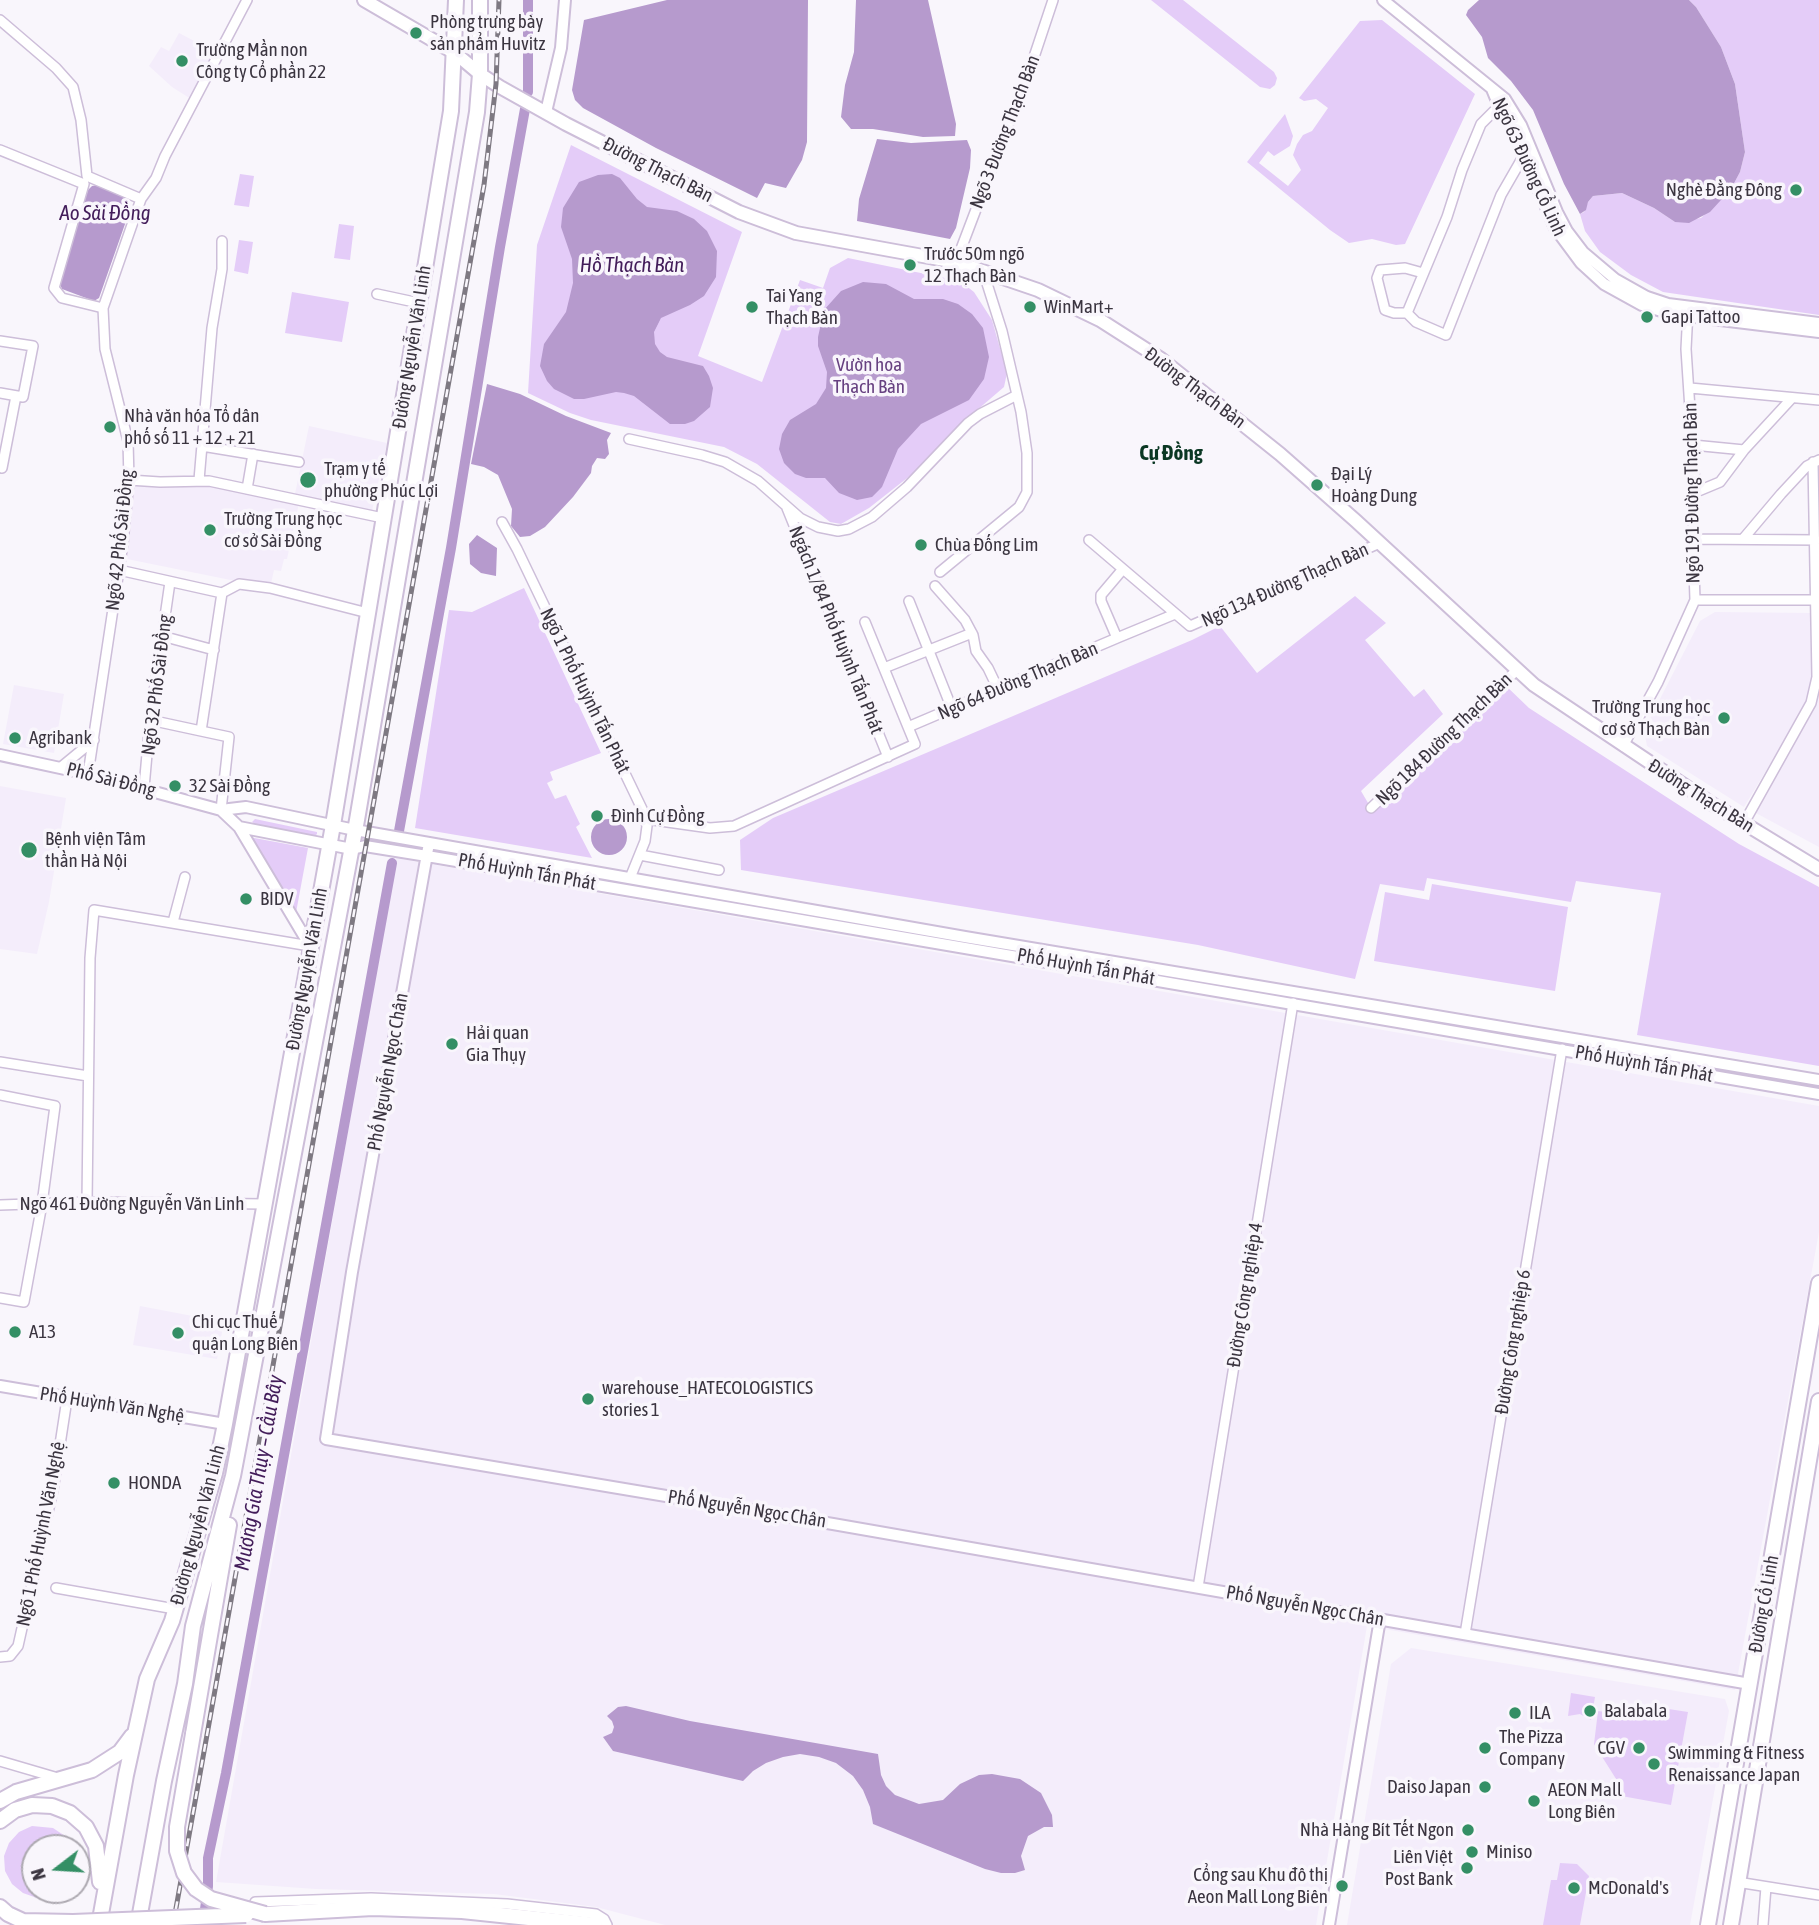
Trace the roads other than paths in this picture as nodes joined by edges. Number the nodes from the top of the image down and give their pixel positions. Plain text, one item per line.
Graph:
1 (247, 0) edge
2 (363, 0) edge
3 (456, 0) edge
4 (480, 0) edge
5 (565, 0) edge
6 (1053, 0) edge
7 (1383, 0) edge
8 (0, 20) edge
9 (455, 53) junction
10 (480, 74) junction
11 (1502, 103) junction
12 (546, 112) junction
13 (0, 150) edge
14 (1528, 152) junction
15 (85, 180) junction
16 (141, 199) junction
17 (222, 241) dead end
18 (956, 262) junction
19 (983, 271) junction
20 (1423, 273) junction
21 (377, 294) dead end
22 (419, 303) junction
23 (103, 308) junction
24 (1688, 312) junction
25 (1407, 313) junction
26 (1819, 323) edge
27 (1819, 332) edge
28 (0, 341) edge
29 (1690, 388) junction
30 (0, 393) edge
31 (1017, 395) junction
32 (16, 396) junction
33 (1792, 398) junction
34 (1819, 400) edge
35 (629, 439) dead end
36 (1693, 445) junction
37 (202, 446) junction
38 (1744, 450) junction
39 (253, 454) junction
40 (1816, 461) edge
41 (299, 462) dead end
42 (2, 468) dead end
43 (129, 480) junction
44 (198, 480) junction
45 (247, 489) junction
46 (1696, 492) junction
47 (785, 504) junction
48 (383, 518) junction
49 (502, 523) dead end
50 (1693, 539) junction
51 (1743, 539) junction
52 (1089, 540) dead end
53 (1816, 540) junction
54 (1380, 543) junction
55 (1123, 569) junction
56 (119, 570) junction
57 (940, 572) dead end
58 (170, 582) junction
59 (935, 586) dead end
60 (222, 593) junction
61 (1695, 600) junction
62 (1818, 600) edge
63 (909, 601) dead end
64 (368, 613) junction
65 (1175, 614) junction
66 (865, 622) dead end
67 (972, 633) junction
68 (162, 636) junction
69 (1117, 638) junction
70 (214, 650) junction
71 (929, 650) junction
72 (884, 668) junction
73 (1517, 670) junction
74 (998, 689) junction
75 (952, 709) junction
76 (150, 720) junction
77 (908, 727) junction
78 (201, 732) junction
79 (94, 740) junction
80 (1623, 746) junction
81 (0, 755) edge
82 (888, 757) junction
83 (60, 768) junction
84 (88, 774) junction
85 (144, 788) junction
86 (1371, 808) dead end
87 (221, 810) junction
88 (646, 818) junction
89 (1744, 823) junction
90 (333, 825) junction
91 (239, 827) junction
92 (355, 830) junction
93 (429, 843) junction
94 (330, 845) junction
95 (352, 849) junction
96 (640, 855) junction
97 (427, 856) junction
98 (1819, 869) edge
99 (719, 870) dead end
100 (185, 877) dead end
101 (630, 878) junction
102 (790, 912) junction
103 (173, 922) junction
104 (310, 946) junction
105 (1294, 998) junction
106 (300, 1013) junction
107 (320, 1017) junction
108 (1463, 1026) junction
109 (1564, 1037) junction
110 (1562, 1049) junction
111 (0, 1062) edge
112 (88, 1076) junction
113 (1819, 1080) edge
114 (1819, 1094) edge
115 (0, 1095) edge
116 (87, 1202) junction
117 (42, 1204) junction
118 (265, 1204) junction
119 (0, 1205) edge
120 (1819, 1283) edge
121 (0, 1298) edge
122 (0, 1388) edge
123 (67, 1399) junction
124 (1819, 1401) edge
125 (225, 1424) junction
126 (233, 1476) junction
127 (1198, 1587) junction
128 (56, 1588) dead end
129 (175, 1609) junction
130 (1380, 1619) junction
131 (1465, 1634) junction
132 (0, 1657) edge
133 (1750, 1684) junction
134 (142, 1701) junction
135 (0, 1761) edge
136 (63, 1780) junction
137 (0, 1801) edge
138 (0, 1821) edge
139 (1737, 1882) junction
140 (1766, 1887) junction
141 (1819, 1895) edge
142 (255, 1902) dead end
143 (0, 1906) edge
144 (265, 1914) junction
145 (100, 1920) edge
146 (73, 1922) junction
147 (39, 1925) edge
148 (138, 1925) edge
149 (595, 1925) edge
150 (607, 1925) edge
151 (1329, 1925) edge
152 (1708, 1925) edge
153 (1731, 1925) edge
154 (1763, 1925) edge

1 - 16 street
2 - 9 main road, Đường Thạch Bàn
3 - 9 main road, Đường Nguyễn Văn Linh
4 - 10 main road, Đường Nguyễn Văn Linh
5 - 12 street
6 - 18 street, Ngõ 3 Đường Thạch Bàn
7 - 11 street, Ngõ 63 Đường Cổ Linh
8 - 15 street
9 - 10 main road, Đường Thạch Bàn
9 - 22 main road, Đường Nguyễn Văn Linh
10 - 12 main road, Đường Thạch Bàn
10 - 92 main road, Đường Nguyễn Văn Linh
11 - 14 street, Ngõ 63 Đường Cổ Linh
11 - 20 street
12 - 18 main road, Đường Thạch Bàn
13 - 15 street
14 - 24 street, Ngõ 63 Đường Cổ Linh
14 - 25 street
15 - 16 street
15 - 23 street
16 - 23 street
17 - 37 street
18 - 19 main road, Đường Thạch Bàn
19 - 31 street
19 - 54 main road, Đường Thạch Bàn
20 - 25 street
20 - 25 street
21 - 22 street
22 - 48 main road, Đường Nguyễn Văn Linh
23 - 43 street, Ngõ 42 Phố Sài Đồng
24 - 26 street, Ngõ 63 Đường Cổ Linh
24 - 27 street, Ngõ 63 Đường Cổ Linh
24 - 29 street, Ngõ 191 Đường Thạch Bàn
28 - 32 street
29 - 33 street
29 - 36 street, Ngõ 191 Đường Thạch Bàn
30 - 32 street
31 - 47 street
31 - 57 street
32 - 42 street
33 - 34 street
33 - 38 street
35 - 47 street
36 - 38 street
36 - 46 street, Ngõ 191 Đường Thạch Bàn
37 - 39 street
37 - 44 street
38 - 46 street
39 - 41 street
39 - 45 street
40 - 51 street
40 - 53 street
43 - 44 street
43 - 56 street, Ngõ 42 Phố Sài Đồng
44 - 45 street
45 - 48 street
46 - 50 street, Ngõ 191 Đường Thạch Bàn
47 - 82 street, Ngách 1/84 Phố Huỳnh Tấn Phát
48 - 64 main road, Đường Nguyễn Văn Linh
49 - 88 street, Ngõ 1 Phố Huỳnh Tấn Phát
50 - 51 street
50 - 61 street, Ngõ 191 Đường Thạch Bàn
51 - 53 street
52 - 55 street
53 - 62 street
54 - 65 street, Ngõ 134 Đường Thạch Bàn
54 - 73 main road, Đường Thạch Bàn
55 - 65 street
55 - 69 street, Ngõ 64 Đường Thạch Bàn
56 - 58 street
56 - 79 street, Ngõ 42 Phố Sài Đồng
58 - 60 street
58 - 68 street, Ngõ 32 Phố Sài Đồng
59 - 67 street
60 - 64 street
60 - 70 street
61 - 62 street
61 - 80 street, Ngõ 191 Đường Thạch Bàn
62 - 89 street
63 - 71 street
64 - 90 main road, Đường Nguyễn Văn Linh
65 - 69 street
66 - 72 street
67 - 71 street
67 - 74 street
68 - 70 street
68 - 76 street, Ngõ 32 Phố Sài Đồng
69 - 74 street, Ngõ 64 Đường Thạch Bàn
70 - 78 street
71 - 72 street
71 - 75 street
72 - 77 street
73 - 80 main road, Đường Thạch Bàn
73 - 86 street, Ngõ 184 Đường Thạch Bàn
74 - 75 street, Ngõ 64 Đường Thạch Bàn
75 - 77 street, Ngõ 64 Đường Thạch Bàn
76 - 78 street
76 - 85 street, Ngõ 32 Phố Sài Đồng
77 - 82 street
78 - 87 street
79 - 83 street
79 - 84 street, Ngõ 42 Phố Sài Đồng
80 - 89 main road, Đường Thạch Bàn
81 - 83 street, Phố Sài Đồng
82 - 88 street
83 - 84 street, Phố Sài Đồng
84 - 85 street, Phố Sài Đồng
85 - 87 street, Phố Sài Đồng
87 - 90 street, Phố Sài Đồng
87 - 91 street, Phố Sài Đồng
88 - 96 street
89 - 98 main road, Đường Thạch Bàn
90 - 92 street, Phố Sài Đồng
90 - 94 main road, Đường Nguyễn Văn Linh
91 - 94 street
91 - 104 street, Phố Sài Đồng
92 - 93 street, Phố Huỳnh Tấn Phát
92 - 95 main road, Đường Nguyễn Văn Linh
93 - 97 street
93 - 101 street, Phố Huỳnh Tấn Phát
94 - 95 street, Phố Huỳnh Tấn Phát
94 - 104 main road, Đường Nguyễn Văn Linh
95 - 97 street, Phố Huỳnh Tấn Phát
95 - 107 main road, Đường Nguyễn Văn Linh
96 - 99 street
96 - 101 street
97 - 102 street, Phố Huỳnh Tấn Phát
97 - 127 street, Phố Nguyễn Ngọc Chân
100 - 103 street
101 - 102 street, Phố Huỳnh Tấn Phát
102 - 105 street, Phố Huỳnh Tấn Phát
103 - 104 street
103 - 112 street
104 - 106 main road, Đường Nguyễn Văn Linh
105 - 108 street, Phố Huỳnh Tấn Phát
105 - 127 street, Đường Công nghiệp 4
106 - 107 main road
106 - 118 main road, Đường Nguyễn Văn Linh
107 - 126 main road, Đường Nguyễn Văn Linh
108 - 109 street, Phố Huỳnh Tấn Phát
108 - 110 street, Phố Huỳnh Tấn Phát
109 - 110 street
109 - 113 street, Phố Huỳnh Tấn Phát
110 - 114 street, Phố Huỳnh Tấn Phát
110 - 131 street, Đường Công nghiệp 6
111 - 112 street
112 - 116 street
115 - 117 street
116 - 117 street, Ngõ 461 Đường Nguyễn Văn Linh
116 - 118 street, Ngõ 461 Đường Nguyễn Văn Linh
117 - 119 street, Ngõ 461 Đường Nguyễn Văn Linh
117 - 121 street
118 - 125 main road, Đường Nguyễn Văn Linh
120 - 133 main road, Đường Cổ Linh
122 - 123 street, Phố Huỳnh Văn Nghệ
123 - 125 street, Phố Huỳnh Văn Nghệ
123 - 132 street, Ngõ 1 Phố Huỳnh Văn Nghệ
124 - 139 main road, Đường Cổ Linh
125 - 129 main road, Đường Nguyễn Văn Linh
126 - 144 main road, bridge
126 - 148 main road, Đường Nguyễn Văn Linh
127 - 130 street, Phố Nguyễn Ngọc Chân
128 - 129 street
129 - 134 main road, Đường Nguyễn Văn Linh
130 - 131 street, Phố Nguyễn Ngọc Chân
130 - 151 street
131 - 133 street, Phố Nguyễn Ngọc Chân
133 - 152 main road, Đường Cổ Linh
134 - 136 main road
134 - 145 main road, Đường Nguyễn Văn Linh
135 - 136 street
136 - 137 main road
138 - 145 main road
139 - 140 street
139 - 153 main road, Đường Cổ Linh
140 - 141 street
140 - 154 street
142 - 150 street
143 - 146 main road
144 - 146 main road, bridge
144 - 149 main road
146 - 147 main road

